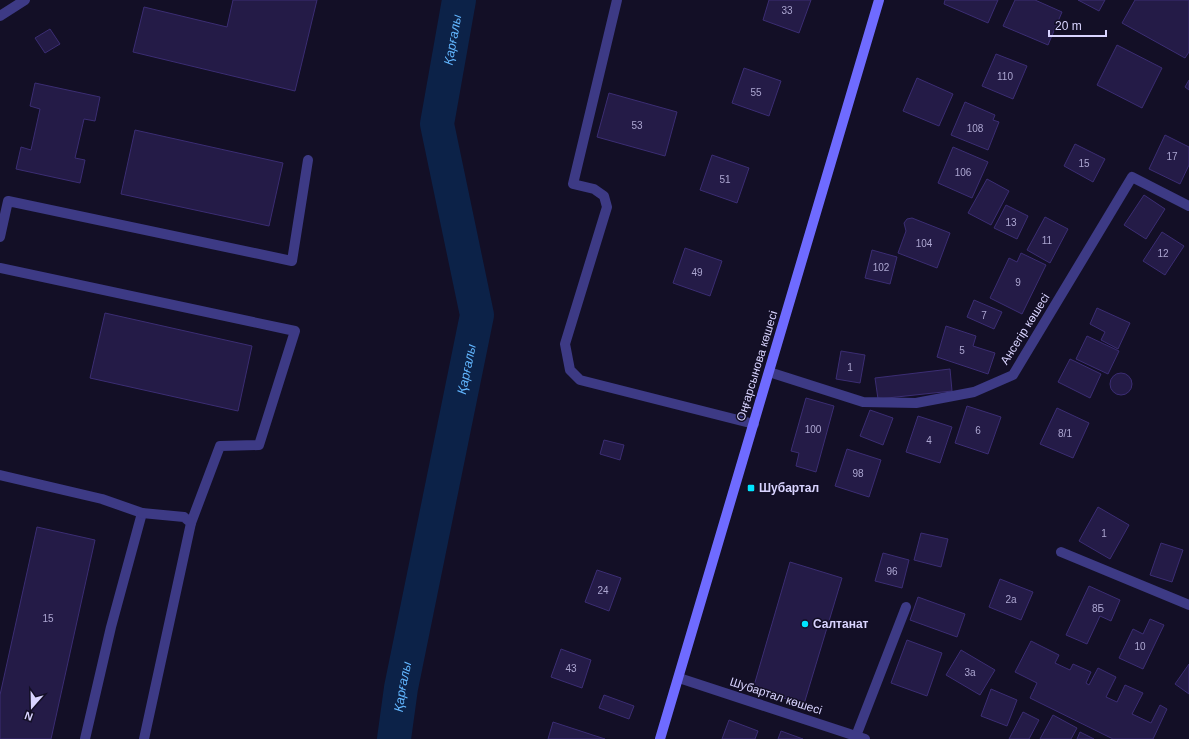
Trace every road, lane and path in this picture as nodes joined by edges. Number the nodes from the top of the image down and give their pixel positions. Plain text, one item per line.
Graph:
1 (25, 0) edge
2 (617, 0) edge
3 (879, 0) edge
4 (0, 16) edge
5 (308, 160) dead end
6 (1189, 206) edge
7 (0, 237) edge
8 (0, 268) edge
9 (769, 372) junction
10 (754, 424) junction
11 (0, 475) edge
12 (142, 513) junction
13 (191, 523) junction
14 (1061, 552) dead end
15 (1189, 605) edge
16 (906, 607) dead end
17 (678, 678) junction
18 (861, 738) edge
19 (85, 739) edge
20 (144, 739) edge
21 (660, 739) edge

1 - 4 street
2 - 10 street
3 - 9 main road, Оңғарсынова көшесі
5 - 7 street
6 - 9 street, Ансегір көшесі
8 - 13 street
9 - 10 main road, Оңғарсынова көшесі
10 - 17 main road, Оңғарсынова көшесі
11 - 12 street
12 - 13 street
12 - 19 street
13 - 20 street
14 - 15 street
16 - 18 street
17 - 18 street, Шубартал көшесі
17 - 21 main road, Оңғарсынова көшесі

